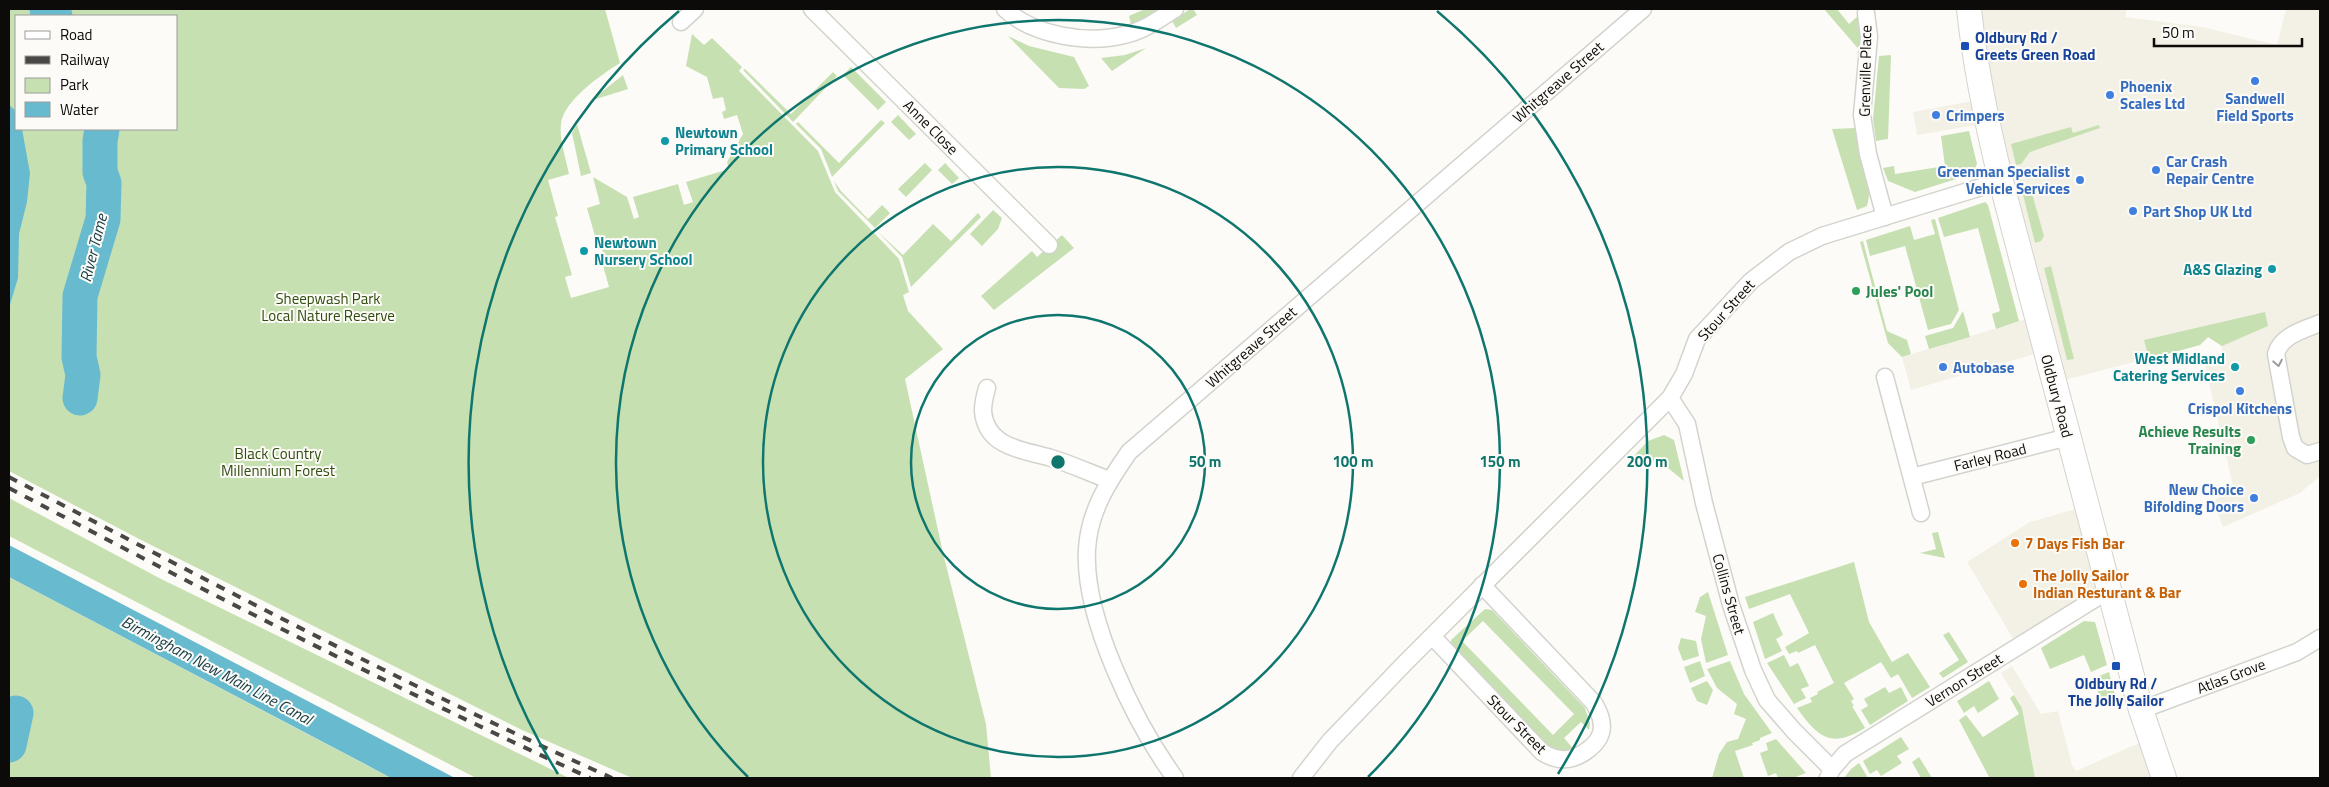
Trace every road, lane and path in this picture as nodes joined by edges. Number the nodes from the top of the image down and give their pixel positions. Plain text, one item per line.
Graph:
1 (695, 9) edge
2 (812, 9) edge
3 (1005, 9) edge
4 (1175, 9) edge
5 (1643, 9) edge
6 (1969, 9) edge
7 (1866, 13) dead end
8 (681, 22) dead end
9 (2001, 181) junction
10 (1885, 217) junction
11 (1049, 245) dead end
12 (2320, 323) edge
13 (1885, 377) dead end
14 (986, 388) dead end
15 (1670, 398) junction
16 (2068, 436) junction
17 (2320, 451) edge
18 (1912, 477) junction
19 (1110, 480) junction
20 (1921, 513) dead end
21 (1482, 585) junction
22 (2109, 590) junction
23 (1432, 636) junction
24 (2320, 638) edge
25 (2141, 710) junction
26 (1830, 773) edge
27 (1175, 778) edge
28 (1301, 778) edge
29 (2164, 778) edge

1 - 8 street
2 - 11 street, Anne Close
3 - 4 street
5 - 19 street, Whitgreave Street
6 - 9 main road, Oldbury Road
7 - 10 street, Grenville Place
9 - 10 street, Stour Street
9 - 16 main road, Oldbury Road
10 - 15 street, Stour Street
12 -> 17 street
13 - 18 street
14 - 19 street
15 - 21 street, Stour Street
15 - 26 street, Collins Street
16 - 18 street, Farley Road
16 - 22 main road, Oldbury Road
18 - 20 street
19 - 27 street, Whitgreave Street
21 - 23 street, Stour Street
21 - 23 street, Stour Street
22 - 25 main road, Oldbury Road
22 - 26 street, Vernon Street
23 - 28 street, Stour Street
24 - 25 street, Atlas Grove
25 - 29 main road, Oldbury Road

